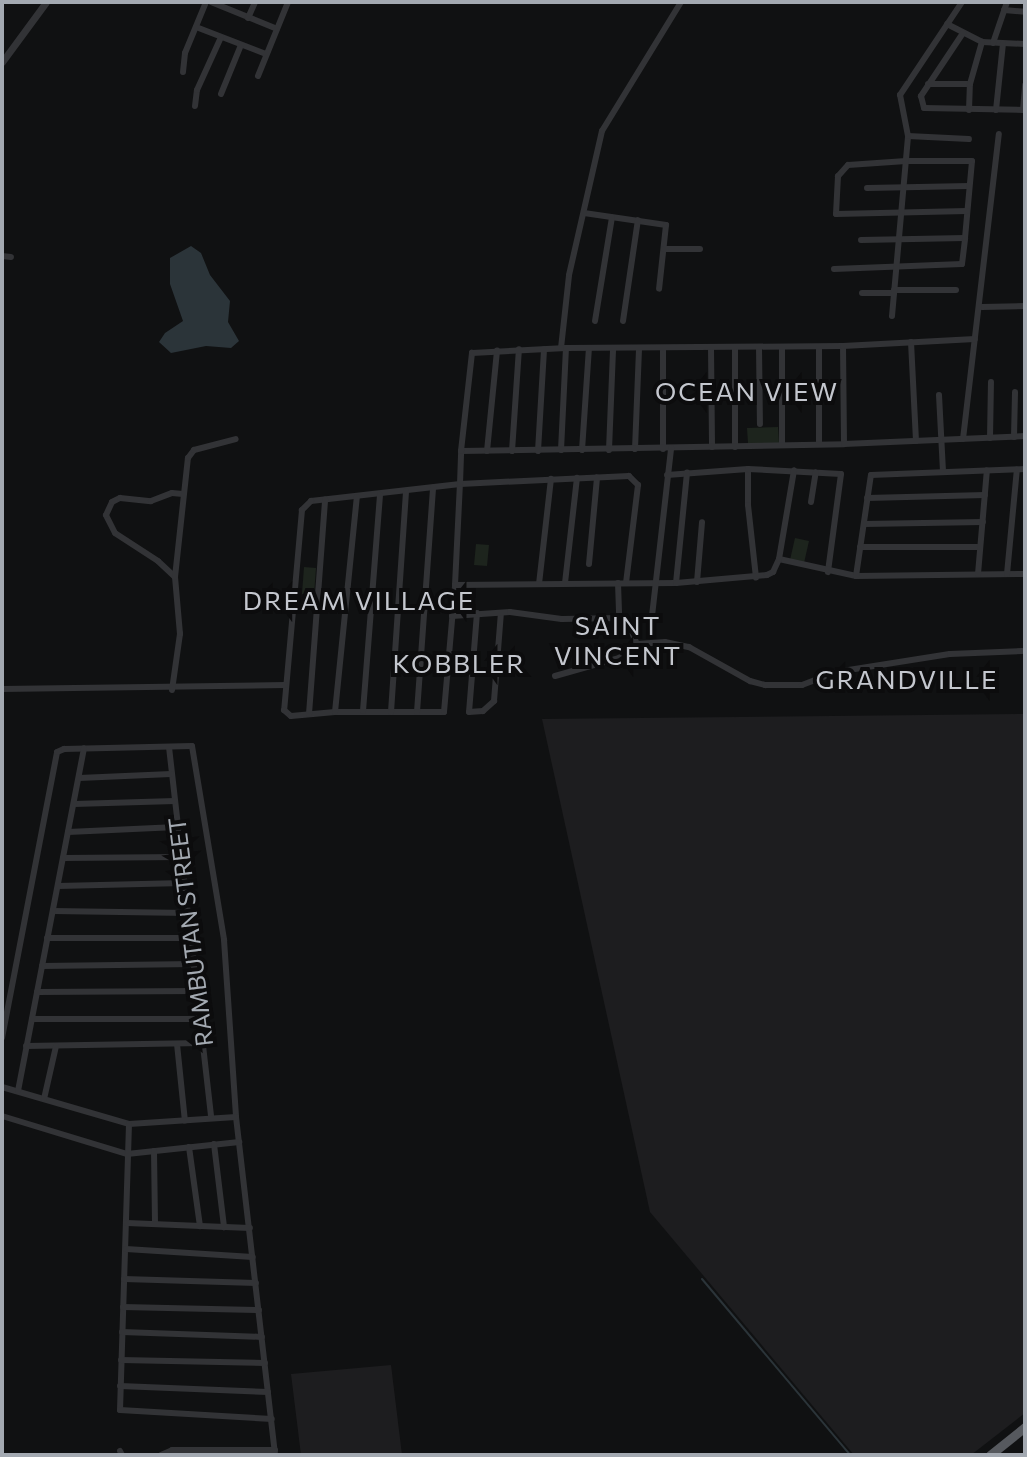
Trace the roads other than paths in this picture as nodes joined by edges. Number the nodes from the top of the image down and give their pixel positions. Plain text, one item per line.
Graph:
1 (46, 2) edge
2 (208, 2) edge
3 (255, 2) edge
4 (288, 2) edge
5 (681, 2) edge
6 (962, 2) edge
7 (1006, 6) edge
8 (1025, 12) edge
9 (248, 18) junction
10 (947, 24) junction
11 (196, 27) junction
12 (277, 29) junction
13 (963, 33) junction
14 (221, 37) junction
15 (982, 42) junction
16 (993, 43) junction
17 (1003, 43) junction
18 (1025, 44) edge
19 (241, 45) junction
20 (266, 54) junction
21 (2, 62) edge
22 (183, 72) dead end
23 (258, 76) dead end
24 (928, 84) junction
25 (970, 84) junction
26 (1025, 85) edge
27 (221, 94) dead end
28 (195, 106) dead end
29 (969, 110) junction
30 (996, 110) junction
31 (1024, 110) edge
32 (999, 134) dead end
33 (908, 136) junction
34 (969, 139) dead end
35 (906, 161) junction
36 (969, 186) junction
37 (867, 188) dead end
38 (903, 189) junction
39 (967, 211) junction
40 (584, 213) junction
41 (901, 214) junction
42 (612, 217) junction
43 (638, 220) junction
44 (965, 238) junction
45 (898, 239) junction
46 (861, 240) dead end
47 (664, 249) junction
48 (700, 249) dead end
49 (2, 256) edge
50 (11, 257) dead end
51 (896, 267) junction
52 (834, 269) dead end
53 (659, 289) dead end
54 (956, 290) dead end
55 (894, 292) junction
56 (862, 293) dead end
57 (1025, 306) edge
58 (982, 307) junction
59 (892, 316) dead end
60 (595, 321) dead end
61 (623, 321) dead end
62 (975, 339) junction
63 (911, 342) junction
64 (843, 346) junction
65 (759, 347) junction
66 (782, 347) junction
67 (819, 347) junction
68 (563, 348) junction
69 (589, 348) junction
70 (663, 348) junction
71 (711, 348) junction
72 (735, 348) junction
73 (519, 349) junction
74 (544, 349) junction
75 (613, 349) junction
76 (639, 349) junction
77 (497, 350) junction
78 (991, 382) dead end
79 (1015, 392) dead end
80 (939, 395) dead end
81 (760, 424) dead end
82 (1025, 436) edge
83 (1014, 437) junction
84 (990, 438) junction
85 (236, 439) dead end
86 (963, 439) junction
87 (941, 440) junction
88 (916, 441) junction
89 (819, 444) junction
90 (844, 444) junction
91 (782, 445) junction
92 (712, 447) junction
93 (735, 447) junction
94 (667, 448) junction
95 (635, 449) junction
96 (561, 450) junction
97 (582, 450) junction
98 (609, 450) junction
99 (461, 451) junction
100 (487, 451) junction
101 (512, 451) junction
102 (538, 451) junction
103 (748, 469) junction
104 (1017, 469) junction
105 (1025, 469) edge
106 (794, 470) junction
107 (987, 470) junction
108 (816, 472) junction
109 (943, 472) junction
110 (687, 473) junction
111 (667, 475) junction
112 (597, 477) junction
113 (577, 478) junction
114 (551, 479) junction
115 (460, 484) junction
116 (433, 488) junction
117 (406, 492) junction
118 (183, 494) junction
119 (380, 495) junction
120 (985, 495) junction
121 (357, 497) junction
122 (867, 498) junction
123 (325, 500) junction
124 (811, 502) dead end
125 (702, 522) dead end
126 (983, 522) junction
127 (864, 524) junction
128 (860, 547) junction
129 (980, 547) junction
130 (779, 559) junction
131 (589, 564) dead end
132 (828, 572) junction
133 (978, 574) junction
134 (1007, 574) junction
135 (1025, 574) edge
136 (856, 576) junction
137 (175, 577) junction
138 (756, 578) junction
139 (697, 582) junction
140 (565, 583) junction
141 (622, 583) junction
142 (653, 583) junction
143 (676, 583) junction
144 (539, 584) junction
145 (455, 585) junction
146 (477, 613) junction
147 (501, 613) junction
148 (452, 616) junction
149 (652, 616) dead end
150 (619, 618) junction
151 (637, 644) junction
152 (1022, 651) dead end
153 (555, 676) dead end
154 (285, 685) junction
155 (2, 689) edge
156 (172, 690) junction
157 (363, 711) junction
158 (335, 712) junction
159 (391, 712) junction
160 (417, 712) junction
161 (309, 714) junction
162 (169, 747) junction
163 (84, 748) junction
164 (171, 774) junction
165 (79, 778) junction
166 (175, 801) junction
167 (74, 804) junction
168 (177, 827) junction
169 (68, 832) junction
170 (181, 857) junction
171 (63, 858) junction
172 (184, 883) junction
173 (58, 886) junction
174 (53, 911) junction
175 (188, 913) junction
176 (47, 938) junction
177 (191, 938) junction
178 (194, 964) junction
179 (42, 966) junction
180 (197, 991) junction
181 (37, 992) junction
182 (32, 1019) junction
183 (200, 1019) junction
184 (2, 1038) edge
185 (202, 1043) junction
186 (177, 1044) junction
187 (26, 1046) junction
188 (56, 1046) junction
189 (2, 1087) edge
190 (18, 1091) junction
191 (44, 1099) junction
192 (2, 1116) edge
193 (236, 1117) junction
194 (211, 1118) junction
195 (185, 1121) junction
196 (129, 1124) junction
197 (239, 1142) junction
198 (214, 1144) junction
199 (189, 1147) junction
200 (154, 1151) junction
201 (127, 1154) junction
202 (127, 1223) junction
203 (155, 1224) junction
204 (200, 1226) junction
205 (224, 1227) junction
206 (250, 1228) junction
207 (126, 1249) junction
208 (253, 1257) junction
209 (124, 1279) junction
210 (256, 1283) junction
211 (123, 1307) junction
212 (259, 1310) junction
213 (122, 1332) junction
214 (262, 1337) junction
215 (121, 1360) junction
216 (265, 1363) junction
217 (120, 1386) junction
218 (268, 1392) junction
219 (272, 1419) junction
220 (1025, 1427) edge
221 (201, 1453) edge
222 (238, 1453) edge
223 (275, 1453) edge
224 (161, 1455) edge
225 (990, 1455) edge

1 - 21 street
2 - 9 street
2 - 11 street
3 - 9 street
4 - 12 street
5 - 40 street
6 - 10 street
7 - 8 street
7 - 16 street
9 - 12 street
10 - 13 street
10 - 33 street
11 - 14 street
11 - 22 street
12 - 20 street
13 - 15 street
13 - 24 street
14 - 19 street
14 - 28 street
15 - 16 street
15 - 25 street
16 - 17 street
17 - 18 street
17 - 30 street
19 - 20 street
19 - 27 street
20 - 23 street
24 - 25 street
24 - 29 street
25 - 29 street
26 - 31 street
29 - 30 street
30 - 31 street
32 - 58 street
33 - 34 street
33 - 35 street
35 - 36 street
35 - 38 street
35 - 41 street
36 - 38 street
36 - 39 street
37 - 38 street
38 - 41 street
39 - 41 street
39 - 44 street
40 - 42 street
40 - 68 street
41 - 45 street
42 - 43 street
42 - 60 street
43 - 47 street
43 - 61 street
44 - 45 street
44 - 51 street
45 - 46 street
45 - 51 street
47 - 48 street
47 - 53 street
49 - 50 street
51 - 52 street
51 - 55 street
54 - 55 street
55 - 56 street
55 - 59 street
57 - 58 street
58 - 62 street
62 - 63 street
62 - 86 street
63 - 64 street
63 - 88 street
64 - 67 street
64 - 90 street
65 - 66 street
65 - 72 street
65 - 81 street
66 - 67 street
66 - 91 street
67 - 89 street
68 - 69 street
68 - 74 street
68 - 96 street
69 - 75 street
69 - 97 street
70 - 71 street
70 - 76 street
70 - 94 street
71 - 72 street
71 - 92 street
72 - 93 street
73 - 74 street
73 - 77 street
73 - 101 street
74 - 102 street
75 - 76 street
75 - 98 street
76 - 95 street
77 - 99 street
77 - 100 street
78 - 84 street
79 - 83 street
80 - 87 street
82 - 83 street
83 - 84 street
84 - 86 street
85 - 118 street
86 - 87 street
87 - 88 street
87 - 109 street
88 - 90 street
89 - 90 street
89 - 91 street
91 - 93 street
92 - 93 street
92 - 94 street
94 - 95 street
94 - 111 street
95 - 98 street
96 - 97 street
96 - 102 street
97 - 98 street
99 - 100 street
99 - 115 street
100 - 101 street
101 - 102 street
103 - 106 street
103 - 110 street
103 - 138 street
104 - 105 street
104 - 107 street
104 - 134 street
106 - 108 street
106 - 130 street
107 - 109 street
107 - 120 street
108 - 124 street
108 - 132 street
109 - 122 street
110 - 111 street
110 - 143 street
111 - 142 street
112 - 113 street
112 - 131 street
112 - 141 street
113 - 114 street
113 - 140 street
114 - 115 street
114 - 144 street
115 - 116 street
115 - 145 street
116 - 117 street
116 - 160 street
117 - 119 street
117 - 159 street
118 - 137 street
118 - 137 street
119 - 121 street
119 - 157 street
120 - 122 street
120 - 126 street
121 - 123 street
121 - 158 street
122 - 127 street
123 - 154 street
123 - 161 street
125 - 139 street
126 - 127 street
126 - 129 street
127 - 128 street
128 - 129 street
128 - 136 street
129 - 133 street
130 - 132 street
130 - 138 street
132 - 136 street
133 - 134 street
133 - 136 street
134 - 135 street
137 - 156 street
138 - 139 street
139 - 143 street
140 - 141 street
140 - 144 street
141 - 142 street
141 - 150 street
142 - 143 street
142 - 149 street
144 - 145 street
145 - 148 street
146 - 147 street
146 - 147 street
146 - 148 street
147 - 150 street
148 - 160 street
150 - 151 street
151 - 152 street
151 - 153 street
154 - 156 street
154 - 161 street
155 - 156 street
157 - 158 street
157 - 159 street
158 - 161 street
159 - 160 street
162 - 163 street
162 - 164 street, RAMBUTAN STREET
162 - 193 street
163 - 165 street
163 - 184 street
164 - 165 street
164 - 166 street, RAMBUTAN STREET
165 - 167 street
166 - 167 street
166 - 168 street, RAMBUTAN STREET
167 - 169 street
168 - 169 street
168 - 170 street, RAMBUTAN STREET
169 - 171 street
170 - 171 street
170 - 172 street, RAMBUTAN STREET
171 - 173 street
172 - 173 street
172 - 175 street, RAMBUTAN STREET
173 - 174 street
174 - 175 street
174 - 176 street
175 - 177 street, RAMBUTAN STREET
176 - 177 street
176 - 179 street
177 - 178 street, RAMBUTAN STREET
178 - 179 street
178 - 180 street, RAMBUTAN STREET
179 - 181 street
180 - 181 street
180 - 183 street, RAMBUTAN STREET
181 - 182 street
182 - 183 street
182 - 187 street
183 - 185 street, RAMBUTAN STREET
185 - 186 street
185 - 194 street, RAMBUTAN STREET
186 - 188 street
186 - 195 street
187 - 188 street
187 - 190 street
188 - 191 street
189 - 190 street
190 - 191 street
191 - 196 street
192 - 201 street
193 - 194 street
193 - 197 street
194 - 195 street
195 - 196 street
196 - 201 street
197 - 198 street
197 - 206 street
198 - 199 street
198 - 205 street
199 - 200 street
199 - 204 street
200 - 201 street
200 - 203 street
201 - 202 street
202 - 203 street
202 - 207 street
203 - 204 street
204 - 205 street
205 - 206 street
206 - 208 street
207 - 208 street
207 - 209 street
208 - 210 street
209 - 210 street
209 - 211 street
210 - 212 street
211 - 212 street
211 - 213 street
212 - 214 street
213 - 214 street
213 - 215 street
214 - 216 street
215 - 216 street
215 - 217 street
216 - 218 street
217 - 218 street
217 - 219 street
218 - 219 street
219 - 223 street
220 - 225 highway
221 - 222 street
221 - 224 street
222 - 223 street

